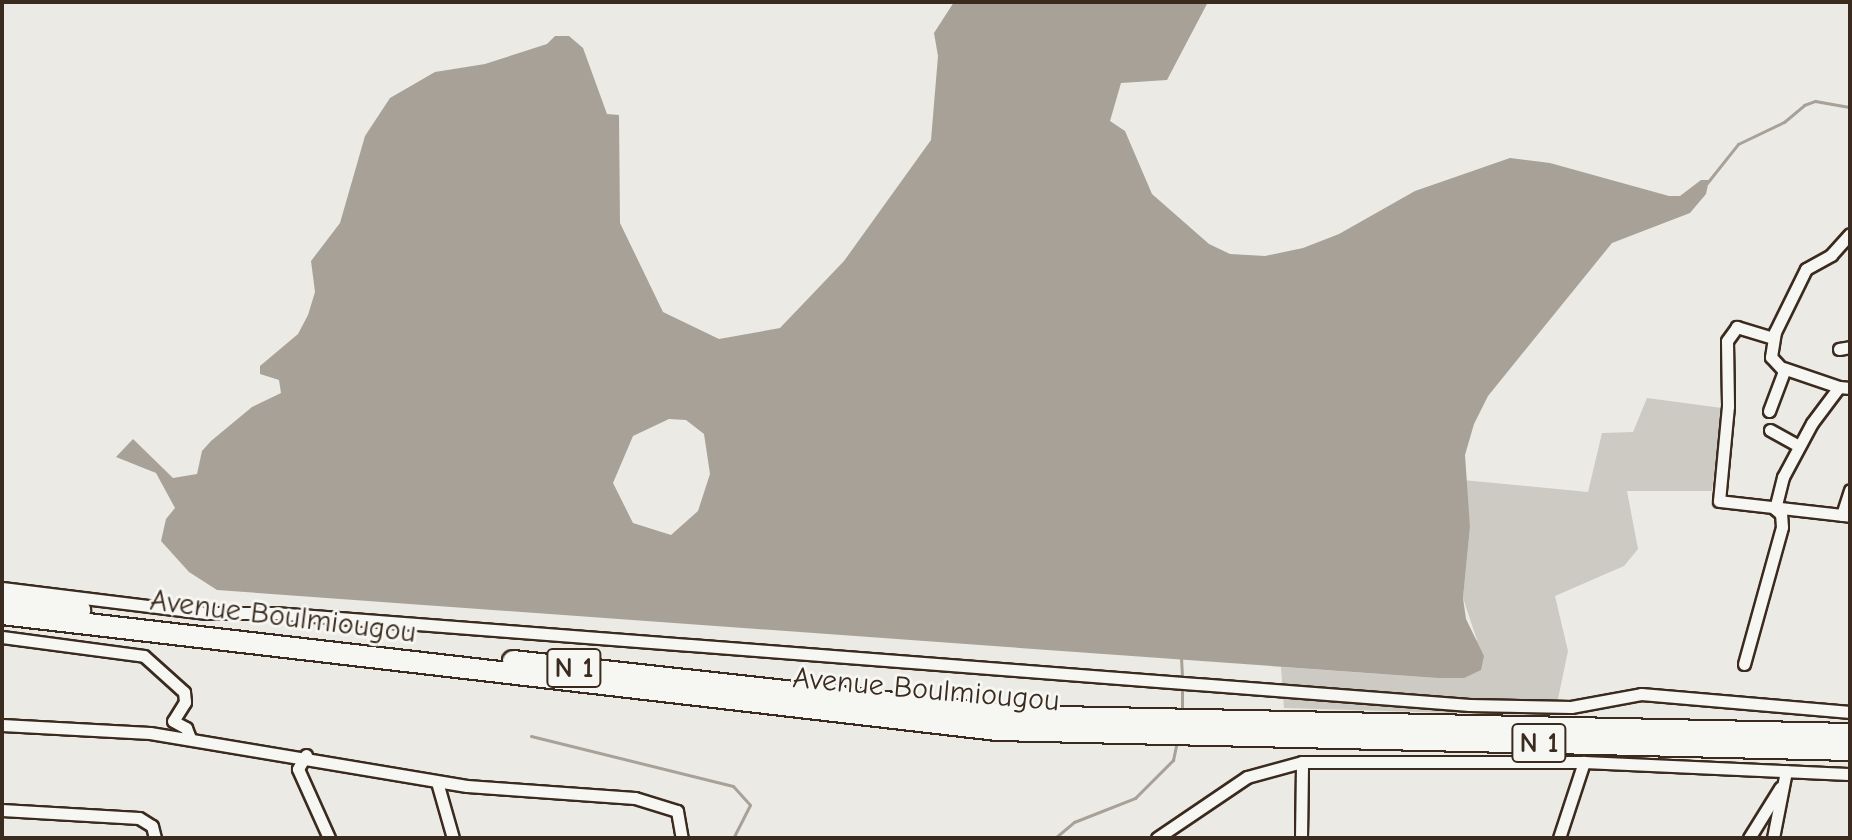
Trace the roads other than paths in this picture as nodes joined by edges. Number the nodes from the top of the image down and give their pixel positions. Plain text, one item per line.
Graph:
1 (1850, 234) edge
2 (1773, 338) junction
3 (1783, 368) junction
4 (1845, 387) edge
5 (1769, 411) dead end
6 (1770, 430) dead end
7 (1799, 446) junction
8 (1850, 490) edge
9 (1775, 509) junction
10 (1846, 516) edge
11 (2, 588) edge
12 (2, 600) edge
13 (2, 614) edge
14 (2, 637) edge
15 (1744, 664) dead end
16 (1850, 712) edge
17 (2, 725) edge
18 (1147, 729) junction
19 (1227, 731) junction
20 (1850, 734) edge
21 (190, 738) junction
22 (1850, 750) edge
23 (306, 755) junction
24 (1302, 762) junction
25 (1584, 762) junction
26 (1850, 774) edge
27 (1785, 776) junction
28 (437, 782) junction
29 (2, 810) edge
30 (155, 838) edge
31 (329, 838) edge
32 (453, 838) edge
33 (682, 838) edge
34 (1157, 838) edge
35 (1301, 838) edge
36 (1559, 838) edge
37 (1749, 838) edge
38 (1773, 838) edge

1 - 2 street
2 - 3 street
2 - 9 street
3 - 4 street
3 - 5 street
4 - 7 street
6 - 7 street
7 - 9 street
8 - 10 street
9 - 10 street
9 - 15 street
11 - 16 street
12 - 18 highway, Avenue Boulmiougou / N 1
13 - 18 highway, Avenue Boulmiougou / N 1
14 - 21 street
17 - 21 street
18 - 19 highway, Avenue Boulmiougou / N 1
19 - 20 highway, Avenue Boulmiougou / N 1
19 - 22 highway, Avenue Boulmiougou / N 1
21 - 23 street
23 - 28 street
23 - 31 street
24 - 25 street
24 - 34 street
24 - 35 street
25 - 27 street
25 - 36 street
26 - 27 street
27 - 37 street
27 - 38 street
28 - 32 street
28 - 33 street
29 - 30 street

